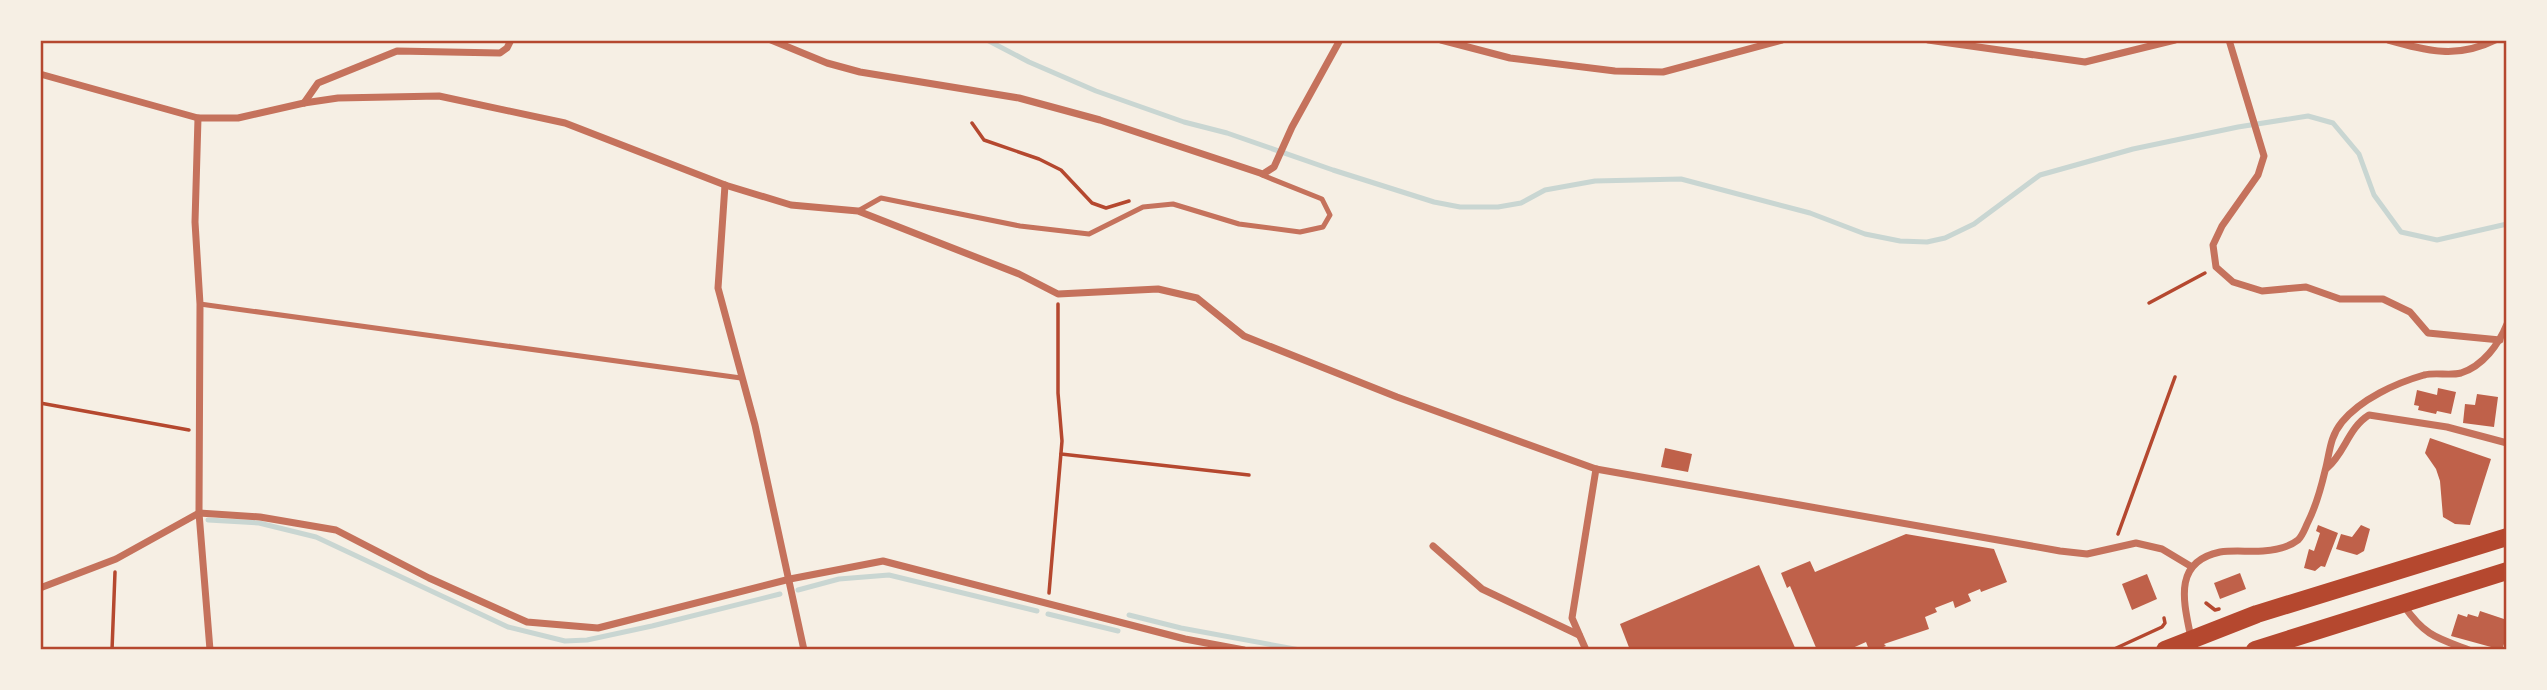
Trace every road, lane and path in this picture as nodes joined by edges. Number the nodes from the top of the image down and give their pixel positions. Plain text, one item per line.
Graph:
1 (511, 40) edge
2 (771, 40) edge
3 (1340, 40) edge
4 (1441, 40) edge
5 (1782, 40) edge
6 (1928, 40) edge
7 (2175, 40) edge
8 (2229, 40) edge
9 (2388, 40) edge
10 (2495, 40) edge
11 (40, 75) edge
12 (304, 103) junction
13 (198, 118) junction
14 (972, 123) dead end
15 (1233, 163) junction
16 (725, 185) junction
17 (1143, 207) junction
18 (858, 211) junction
19 (2216, 267) junction
20 (1058, 295) junction
21 (2149, 303) dead end
22 (200, 304) junction
23 (2507, 324) edge
24 (2500, 340) junction
25 (2175, 377) dead end
26 (741, 378) junction
27 (40, 403) edge
28 (198, 432) junction
29 (2507, 443) edge
30 (1061, 454) junction
31 (2326, 468) junction
32 (1596, 469) junction
33 (1249, 475) dead end
34 (200, 513) junction
35 (2507, 537) edge
36 (1433, 546) dead end
37 (2113, 550) junction
38 (116, 559) junction
39 (2192, 567) junction
40 (2507, 571) edge
41 (790, 579) junction
42 (40, 589) edge
43 (2402, 602) junction
44 (1048, 603) junction
45 (2164, 618) dead end
46 (1580, 635) junction
47 (2191, 638) junction
48 (2464, 649) edge
49 (112, 650) edge
50 (210, 650) edge
51 (804, 650) edge
52 (1244, 650) edge
53 (1586, 650) edge
54 (2112, 650) edge
55 (2165, 650) edge
56 (2255, 650) edge

1 - 12 street
2 - 15 street
3 - 15 street
4 - 5 street
6 - 7 street
8 - 19 street
9 - 10 street
11 - 13 street
12 - 13 street
12 - 16 street
13 - 22 street
14 - 17 path
15 - 17 lane
16 - 18 street
16 - 26 street
17 - 18 lane
18 - 20 street
19 - 21 path
19 - 24 street
20 - 30 path
20 - 32 street
22 - 26 lane
22 - 28 street
23 - 24 street
24 - 31 street
25 - 37 path
26 - 41 street
27 - 28 path
28 - 34 street
29 - 31 street
30 - 33 path
30 - 44 path
31 - 39 street
32 - 37 street
32 - 46 street
34 - 38 street
34 - 41 street
34 - 50 street
35 - 47 highway
36 - 46 street
37 - 39 street
38 - 42 street
38 - 49 path
39 - 47 street
40 - 43 highway
41 - 44 street
41 - 51 street
43 - 48 street
43 - 56 highway
44 - 52 street
45 - 54 path
46 - 53 street
47 - 55 highway

